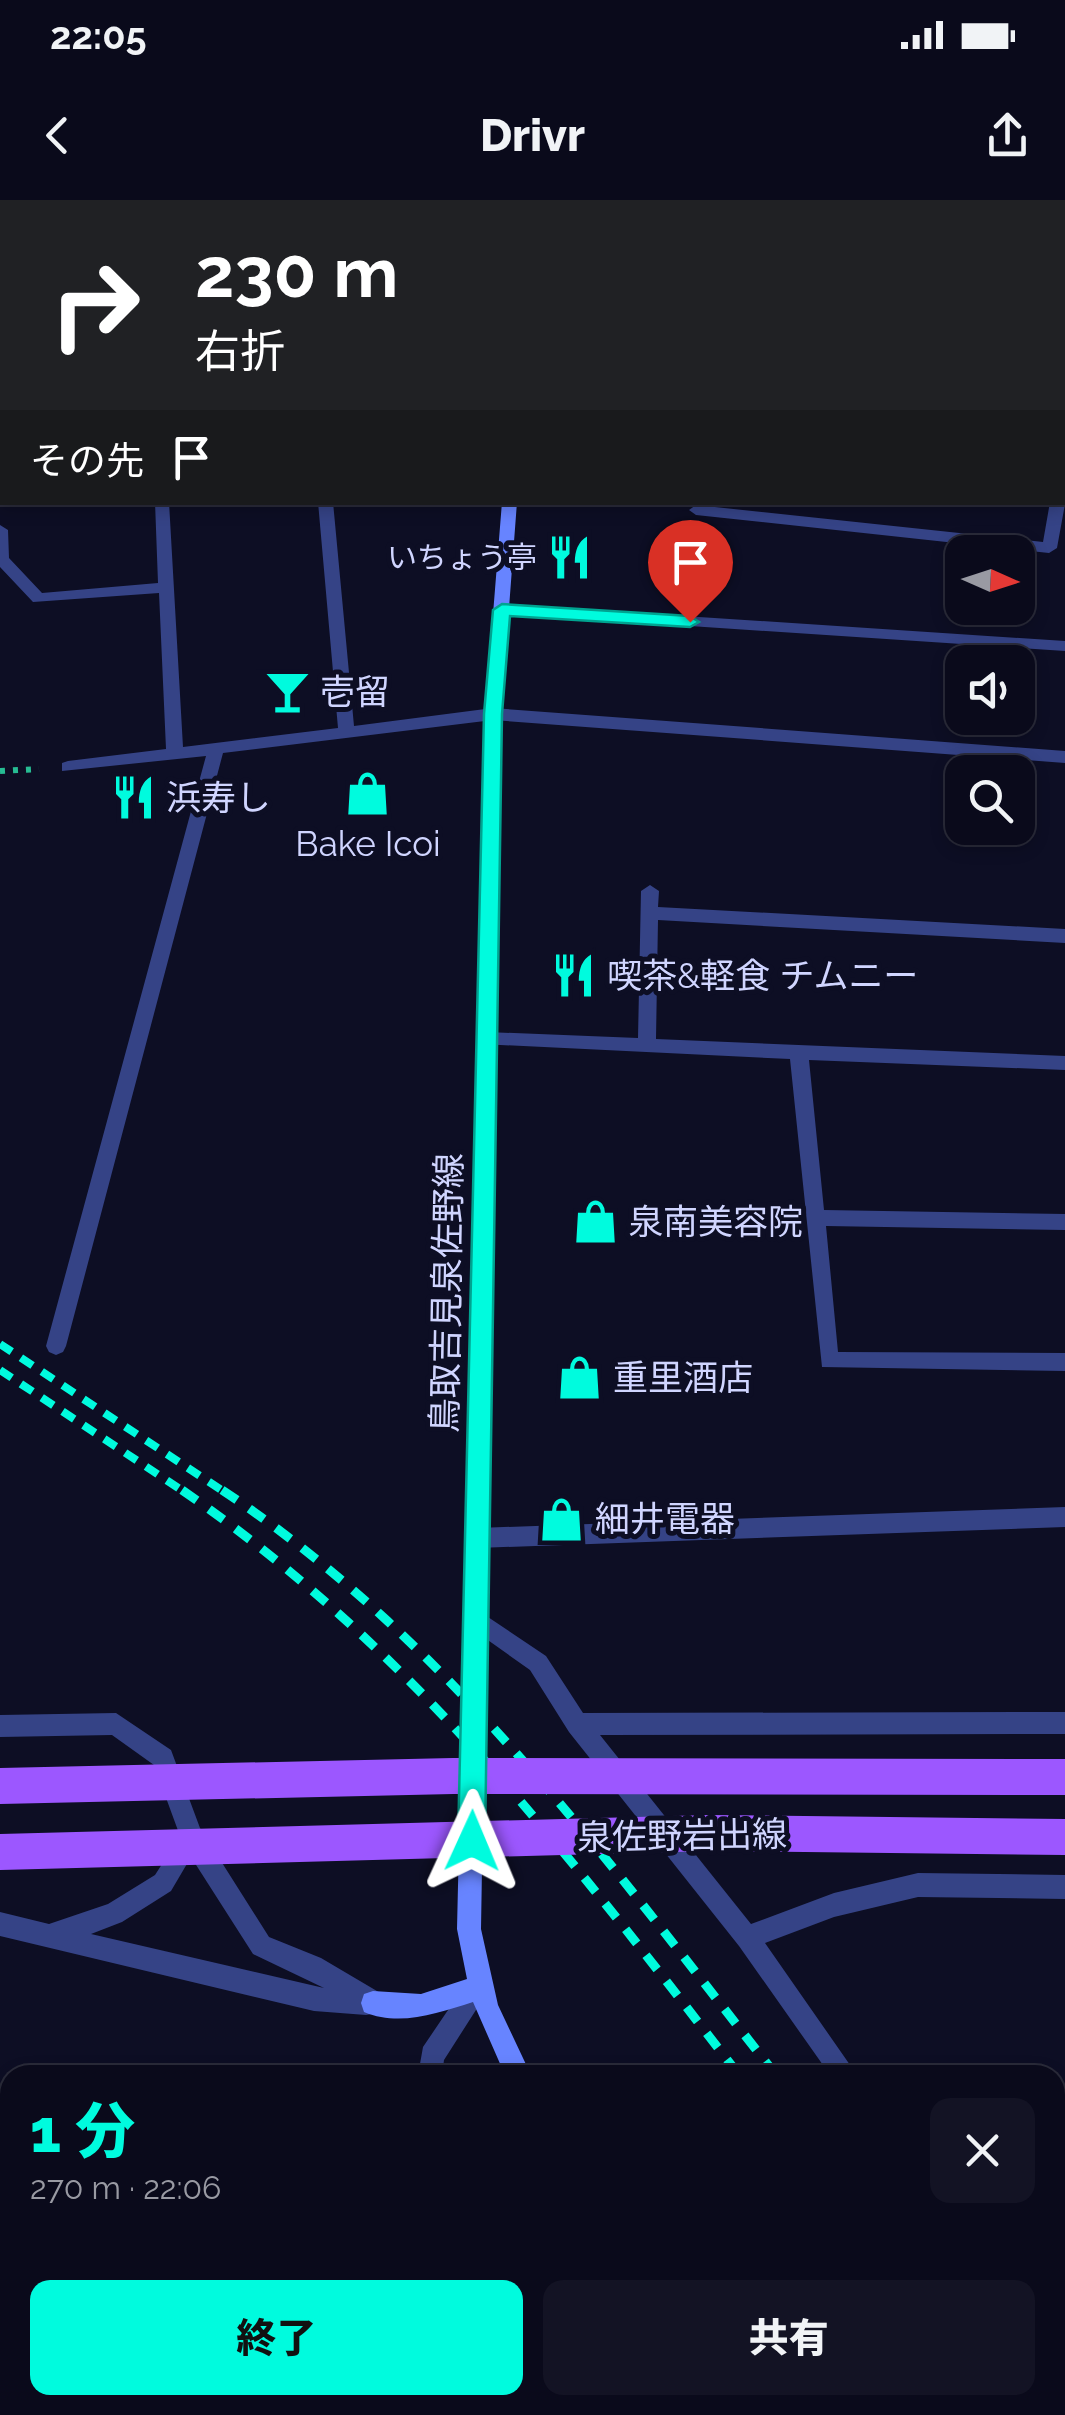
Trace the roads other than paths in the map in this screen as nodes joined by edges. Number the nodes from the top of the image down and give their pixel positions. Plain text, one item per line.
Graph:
1 (162, 505) edge
2 (325, 505) edge
3 (510, 505) edge
4 (1057, 505) edge
5 (746, 509) edge
6 (696, 510) dead end
7 (0, 530) edge
8 (166, 587) junction
9 (502, 610) junction
10 (1065, 646) edge
11 (493, 714) junction
12 (347, 732) junction
13 (216, 749) junction
14 (175, 754) junction
15 (1065, 758) edge
16 (68, 767) road end
17 (650, 890) dead end
18 (650, 913) junction
19 (1065, 936) edge
20 (487, 1039) junction
21 (647, 1046) junction
22 (799, 1052) junction
23 (1065, 1063) edge
24 (815, 1218) junction
25 (1065, 1222) edge
26 (56, 1346) dead end
27 (1065, 1362) edge
28 (1065, 1518) edge
29 (478, 1538) junction
30 (476, 1618) junction
31 (577, 1724) junction
32 (1065, 1724) edge
33 (0, 1726) edge
34 (1065, 1777) edge
35 (0, 1786) edge
36 (191, 1835) junction
37 (1065, 1837) edge
38 (0, 1852) edge
39 (1065, 1887) edge
40 (0, 1924) edge
41 (52, 1935) junction
42 (747, 1938) junction
43 (478, 1988) junction
44 (373, 2004) junction
45 (431, 2065) edge
46 (513, 2065) edge
47 (838, 2065) edge

1 - 8 street
2 - 12 street
3 - 9 main road, 鳥取吉見泉佐野線
4 - 5 street
5 - 6 street
7 - 8 street
8 - 14 street
9 - 10 street
9 - 11 main road, 鳥取吉見泉佐野線
11 - 12 street
11 - 15 street
11 - 20 main road, 鳥取吉見泉佐野線
12 - 13 street
13 - 14 street
13 - 26 street
14 - 16 street
17 - 18 street
18 - 19 street
18 - 21 street
20 - 21 street
20 - 29 main road, 鳥取吉見泉佐野線
21 - 22 street
22 - 23 street
22 - 24 street
24 - 25 street
24 - 27 street
28 - 29 street
29 - 30 main road, 鳥取吉見泉佐野線
30 - 31 street
30 - 43 main road, 鳥取吉見泉佐野線
31 - 32 street
31 - 42 street
33 - 36 street
34 - 35 main road, 泉佐野岩出線, bridge
36 - 41 street
36 - 44 street
37 - 38 main road, 泉佐野岩出線, bridge
39 - 42 street
40 - 41 street
41 - 44 street
42 - 47 street
43 - 44 main road
43 - 45 street
43 - 46 main road, 鳥取吉見泉佐野線

